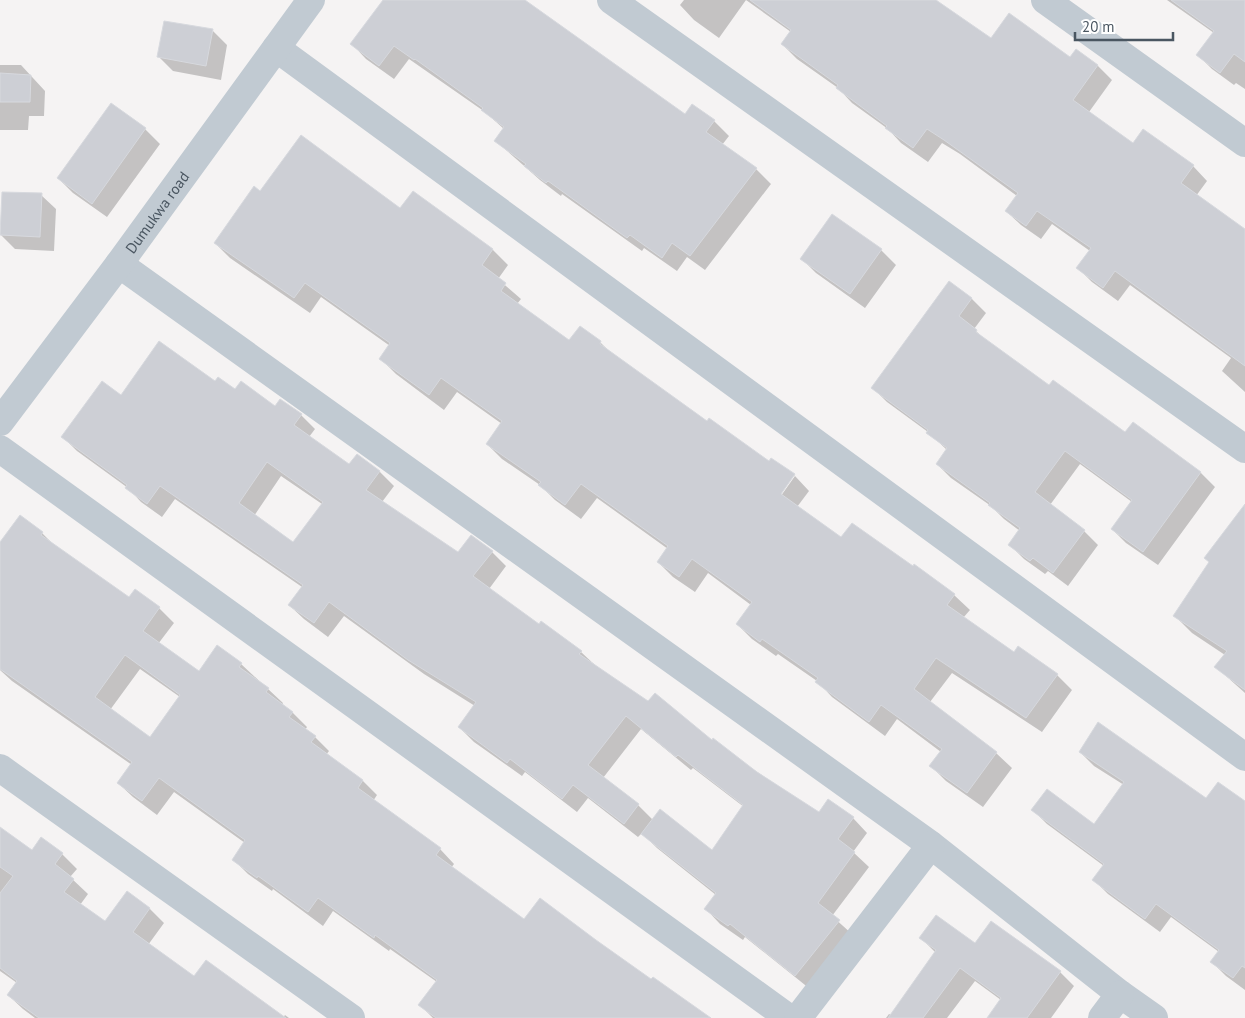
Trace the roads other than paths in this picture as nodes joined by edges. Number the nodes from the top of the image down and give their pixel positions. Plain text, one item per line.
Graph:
1 (311, 0) edge
2 (611, 0) edge
3 (1045, 0) edge
4 (276, 48) junction
5 (1245, 143) edge
6 (119, 264) junction
7 (0, 422) edge
8 (0, 449) edge
9 (1245, 449) edge
10 (1245, 757) edge
11 (0, 768) edge
12 (931, 845) junction
13 (1120, 994) junction
14 (351, 1018) edge
15 (789, 1018) edge
16 (798, 1018) edge
17 (1102, 1018) edge
18 (1154, 1018) edge

1 - 4 street, Dumukwa road
2 - 9 street
3 - 5 street
4 - 6 street, Dumukwa road
4 - 10 street
6 - 7 street, Dumukwa road
6 - 12 street
8 - 15 street
11 - 14 street
12 - 13 street
12 - 16 street
13 - 17 street
13 - 18 street

